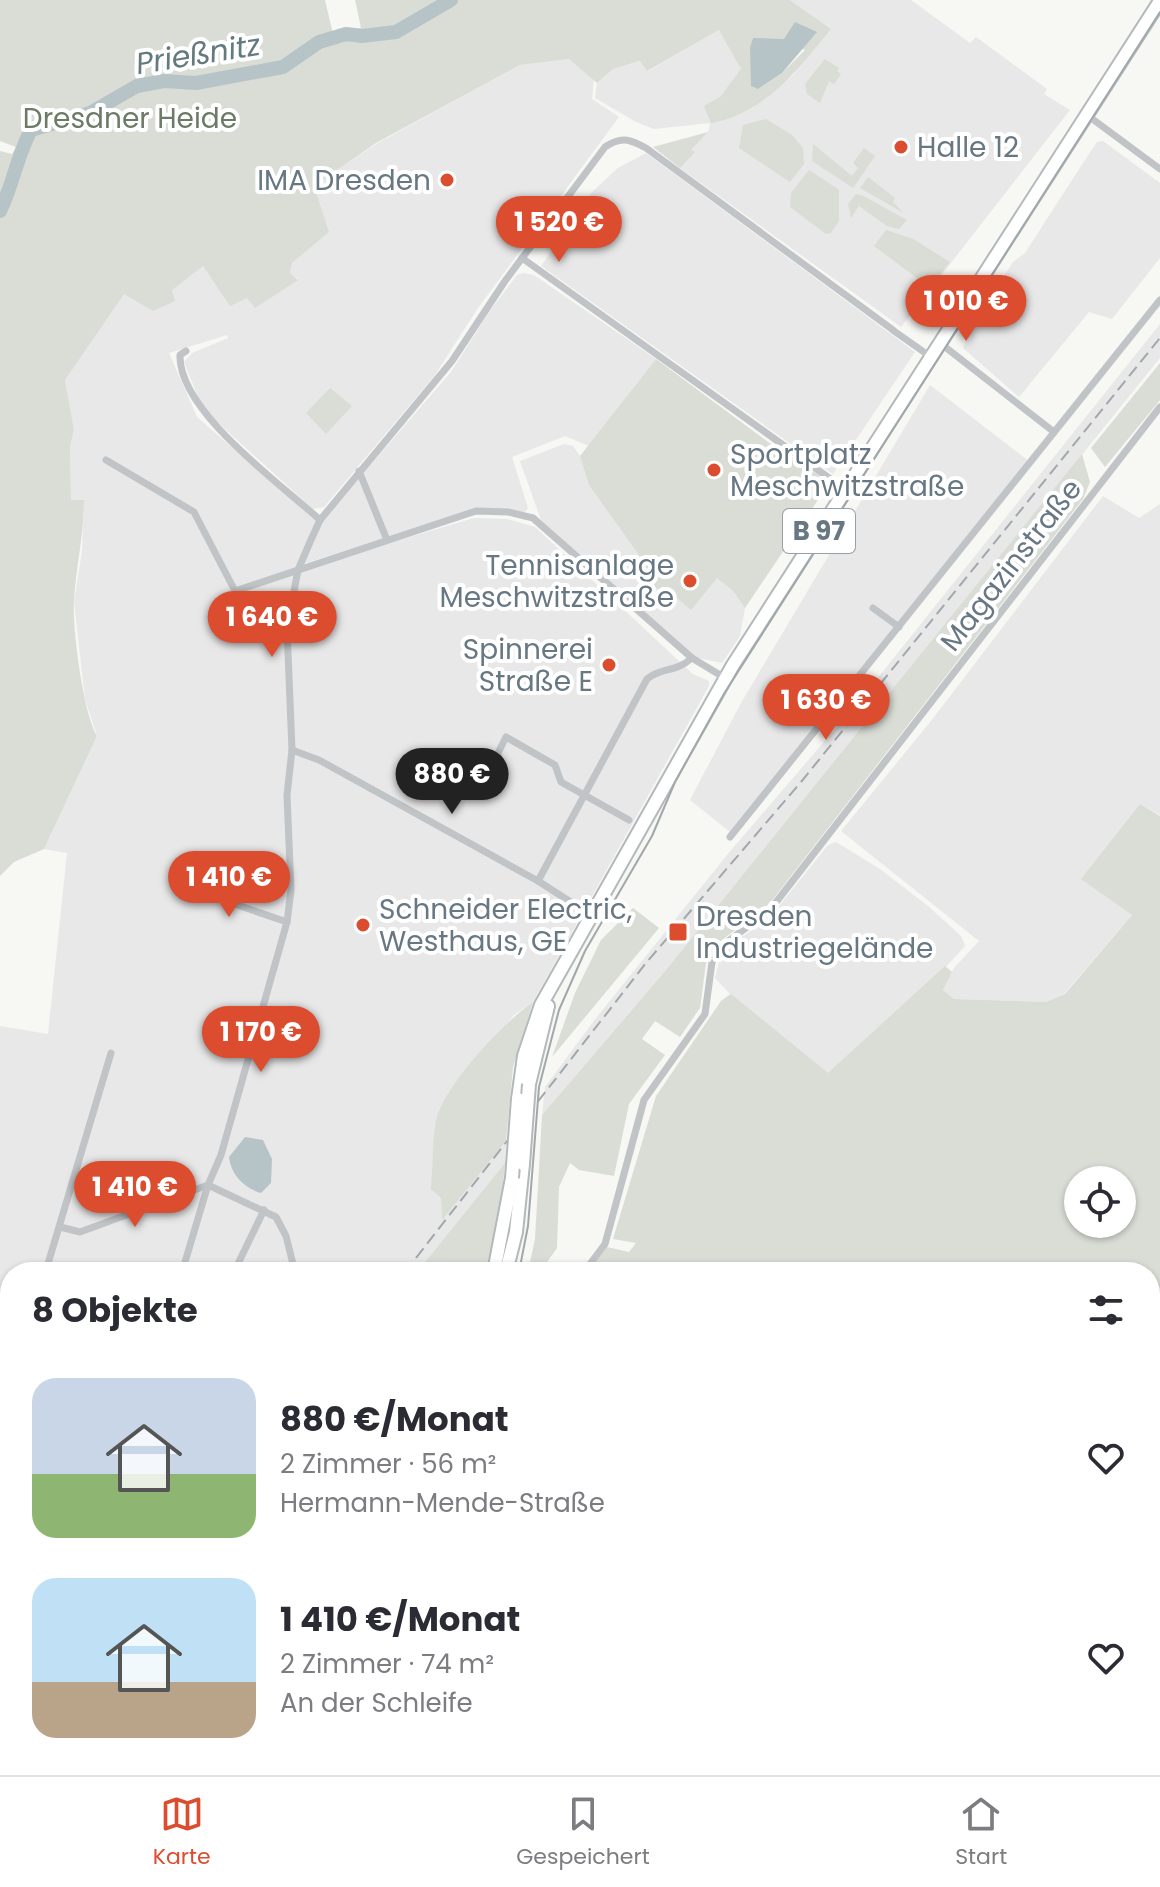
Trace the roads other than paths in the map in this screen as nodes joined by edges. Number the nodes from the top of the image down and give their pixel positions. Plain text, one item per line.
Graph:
1 (1160, 1) edge
2 (1087, 115) junction
3 (1160, 169) edge
4 (522, 258) junction
5 (1160, 300) edge
6 (940, 343) junction
7 (186, 351) dead end
8 (931, 357) junction
9 (1160, 407) edge
10 (1054, 432) junction
11 (106, 460) dead end
12 (359, 471) junction
13 (846, 490) junction
14 (320, 520) junction
15 (387, 540) junction
16 (298, 570) junction
17 (873, 608) dead end
18 (899, 627) junction
19 (692, 658) junction
20 (725, 678) junction
21 (292, 750) junction
22 (475, 753) dead end
23 (583, 793) junction
24 (629, 820) dead end
25 (730, 837) dead end
26 (538, 881) junction
27 (182, 886) dead end
28 (591, 915) junction
29 (287, 922) junction
30 (553, 985) junction
31 (111, 1053) dead end
32 (208, 1185) junction
33 (264, 1210) junction
34 (60, 1227) junction
35 (49, 1262) edge
36 (185, 1262) edge
37 (239, 1262) edge
38 (292, 1262) edge
39 (496, 1262) edge
40 (508, 1262) edge
41 (592, 1262) edge

1 - 2 main road, B 97
2 - 3 street
2 - 6 main road, B 97
4 - 8 street
4 - 12 street
4 - 13 street
5 - 10 street
6 - 8 main road, B 97
6 - 10 street
7 - 14 street
8 - 13 main road, B 97
9 - 41 street, Magazinstraße
10 - 18 street
11 - 16 street
12 - 14 street
12 - 15 street
13 - 20 main road, B 97
14 - 16 street
15 - 16 street
15 - 19 street
16 - 21 street
17 - 18 street
18 - 25 street
19 - 20 street
19 - 23 street
20 - 28 main road, B 97
21 - 26 street
21 - 29 street
22 - 23 street
23 - 24 street
23 - 26 street
26 - 28 street
27 - 29 street
28 - 30 main road, B 97
29 - 32 street
30 - 39 main road, bridge
30 - 40 main road, bridge
31 - 34 street
32 - 33 street
32 - 34 street
32 - 36 street
33 - 37 street
33 - 38 street
34 - 35 street

